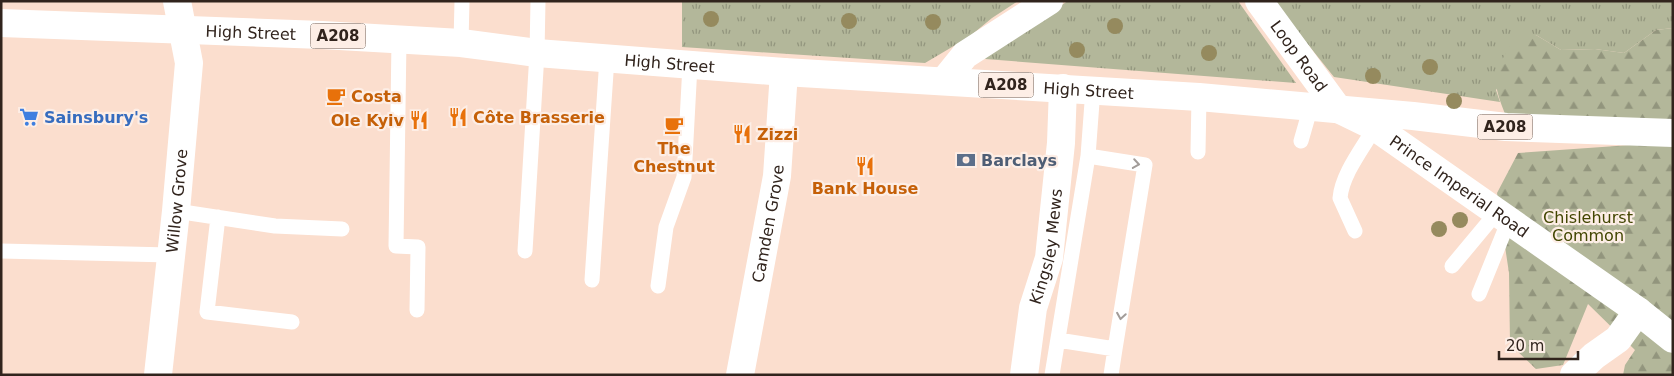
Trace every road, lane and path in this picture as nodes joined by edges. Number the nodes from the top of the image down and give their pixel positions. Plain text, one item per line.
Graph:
1 (177, 1) edge
2 (462, 1) edge
3 (538, 1) edge
4 (1049, 1) edge
5 (1259, 1) edge
6 (1, 23) edge
7 (182, 29) junction
8 (399, 40) junction
9 (461, 43) junction
10 (537, 53) junction
11 (607, 58) junction
12 (690, 65) junction
13 (784, 72) junction
14 (944, 81) junction
15 (1062, 88) junction
16 (1093, 89) junction
17 (1199, 97) junction
18 (1312, 106) junction
19 (1338, 109) junction
20 (1375, 127) junction
21 (1673, 133) edge
22 (1300, 141) dead end
23 (1198, 152) dead end
24 (1088, 156) junction
25 (176, 211) junction
26 (1503, 216) junction
27 (218, 218) junction
28 (342, 229) dead end
29 (1355, 231) dead end
30 (1, 251) edge
31 (525, 251) dead end
32 (170, 255) junction
33 (1452, 266) dead end
34 (592, 280) dead end
35 (658, 286) dead end
36 (1479, 294) dead end
37 (417, 310) dead end
38 (1638, 310) junction
39 (292, 322) dead end
40 (1673, 339) edge
41 (1058, 340) junction
42 (1116, 349) junction
43 (158, 375) edge
44 (740, 375) edge
45 (1024, 375) edge
46 (1052, 375) edge
47 (1111, 375) edge
48 (1574, 375) edge

1 - 7 main road, Willow Grove
2 - 9 lane
3 - 10 lane
4 - 14 main road
5 - 19 main road, Loop Road
6 - 7 main road, High Street / A208
7 - 8 main road, High Street / A208
7 - 25 main road, Willow Grove
8 - 9 main road, High Street / A208
8 - 37 lane
9 - 10 main road, High Street / A208
10 - 11 main road, High Street / A208
10 - 31 lane
11 - 12 main road, High Street / A208
11 - 34 lane
12 - 13 main road, High Street / A208
12 - 35 lane
13 - 14 main road, High Street / A208
13 - 44 main road, Camden Grove
14 - 15 main road, High Street / A208
15 - 16 main road, High Street / A208
15 - 45 main road, Kingsley Mews
16 - 17 main road, High Street / A208
16 - 24 lane
17 - 18 main road, High Street / A208
17 - 23 lane
18 - 19 main road, High Street / A208
18 - 22 lane
19 - 20 main road, Prince Imperial Road
19 - 21 main road, A208
20 - 26 main road, Prince Imperial Road
20 - 29 lane
24 - 41 lane
24 -> 42 lane
25 - 27 lane
25 - 32 main road, Willow Grove
26 - 33 lane
26 - 36 lane
26 - 38 main road, Prince Imperial Road
27 - 28 lane
27 - 39 lane
30 - 32 lane
32 - 43 main road, Willow Grove
38 - 40 main road, Prince Imperial Road
38 - 48 main road
41 - 42 lane
41 - 46 lane
42 - 47 lane

